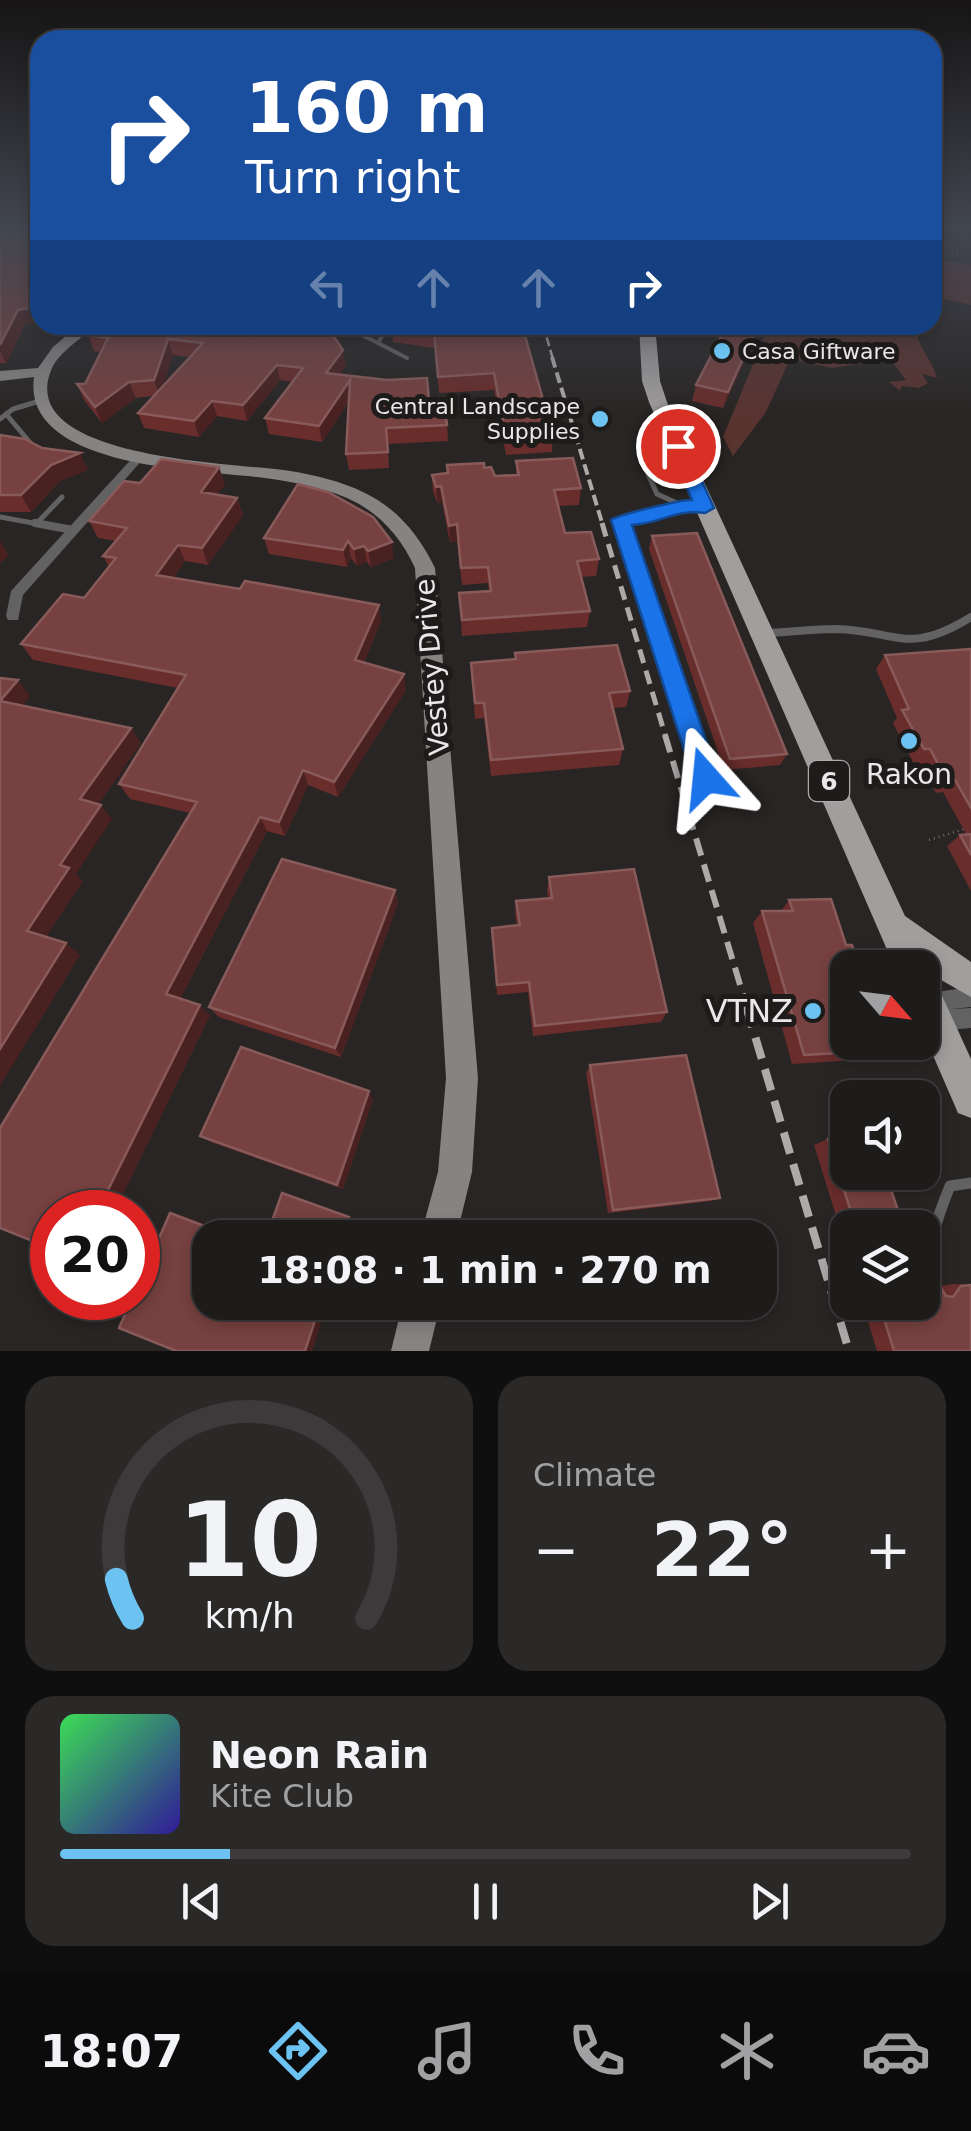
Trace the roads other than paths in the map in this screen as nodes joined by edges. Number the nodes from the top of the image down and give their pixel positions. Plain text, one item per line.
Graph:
1 (77, 335) edge
2 (362, 335) edge
3 (382, 335) edge
4 (648, 335) edge
5 (378, 343) junction
6 (407, 358) dead end
7 (43, 372) junction
8 (0, 376) edge
9 (43, 400) junction
10 (3, 417) edge
11 (678, 446) junction
12 (40, 452) edge
13 (140, 456) junction
14 (62, 497) dead end
15 (679, 504) junction
16 (705, 508) junction
17 (0, 516) edge
18 (36, 523) junction
19 (73, 530) junction
20 (13, 616) dead end
21 (971, 617) edge
22 (762, 634) junction
23 (706, 778) dead end
24 (893, 924) junction
25 (904, 950) edge
26 (971, 980) edge
27 (971, 998) edge
28 (940, 1008) edge
29 (940, 1011) edge
30 (971, 1100) edge
31 (971, 1184) edge
32 (939, 1210) edge
33 (443, 1220) edge
34 (418, 1320) edge
35 (410, 1351) edge

1 - 7 street
2 - 5 lane
3 - 5 lane
4 - 11 main road, 6
5 - 6 lane
7 - 8 street
7 - 9 street
9 - 10 lane
9 - 13 street, Vestey Drive
10 - 12 lane
11 - 15 lane
11 - 16 main road, 6
13 - 19 street
13 - 33 street, Vestey Drive
14 - 18 lane
15 - 16 lane
15 - 23 lane
16 - 22 main road, 6
17 - 18 lane
18 - 19 lane
19 - 20 street
21 - 22 lane
22 - 24 main road, 6
24 - 25 main road, 6
24 - 26 main road
27 - 28 street
29 - 30 main road
31 - 32 lane
34 - 35 street

